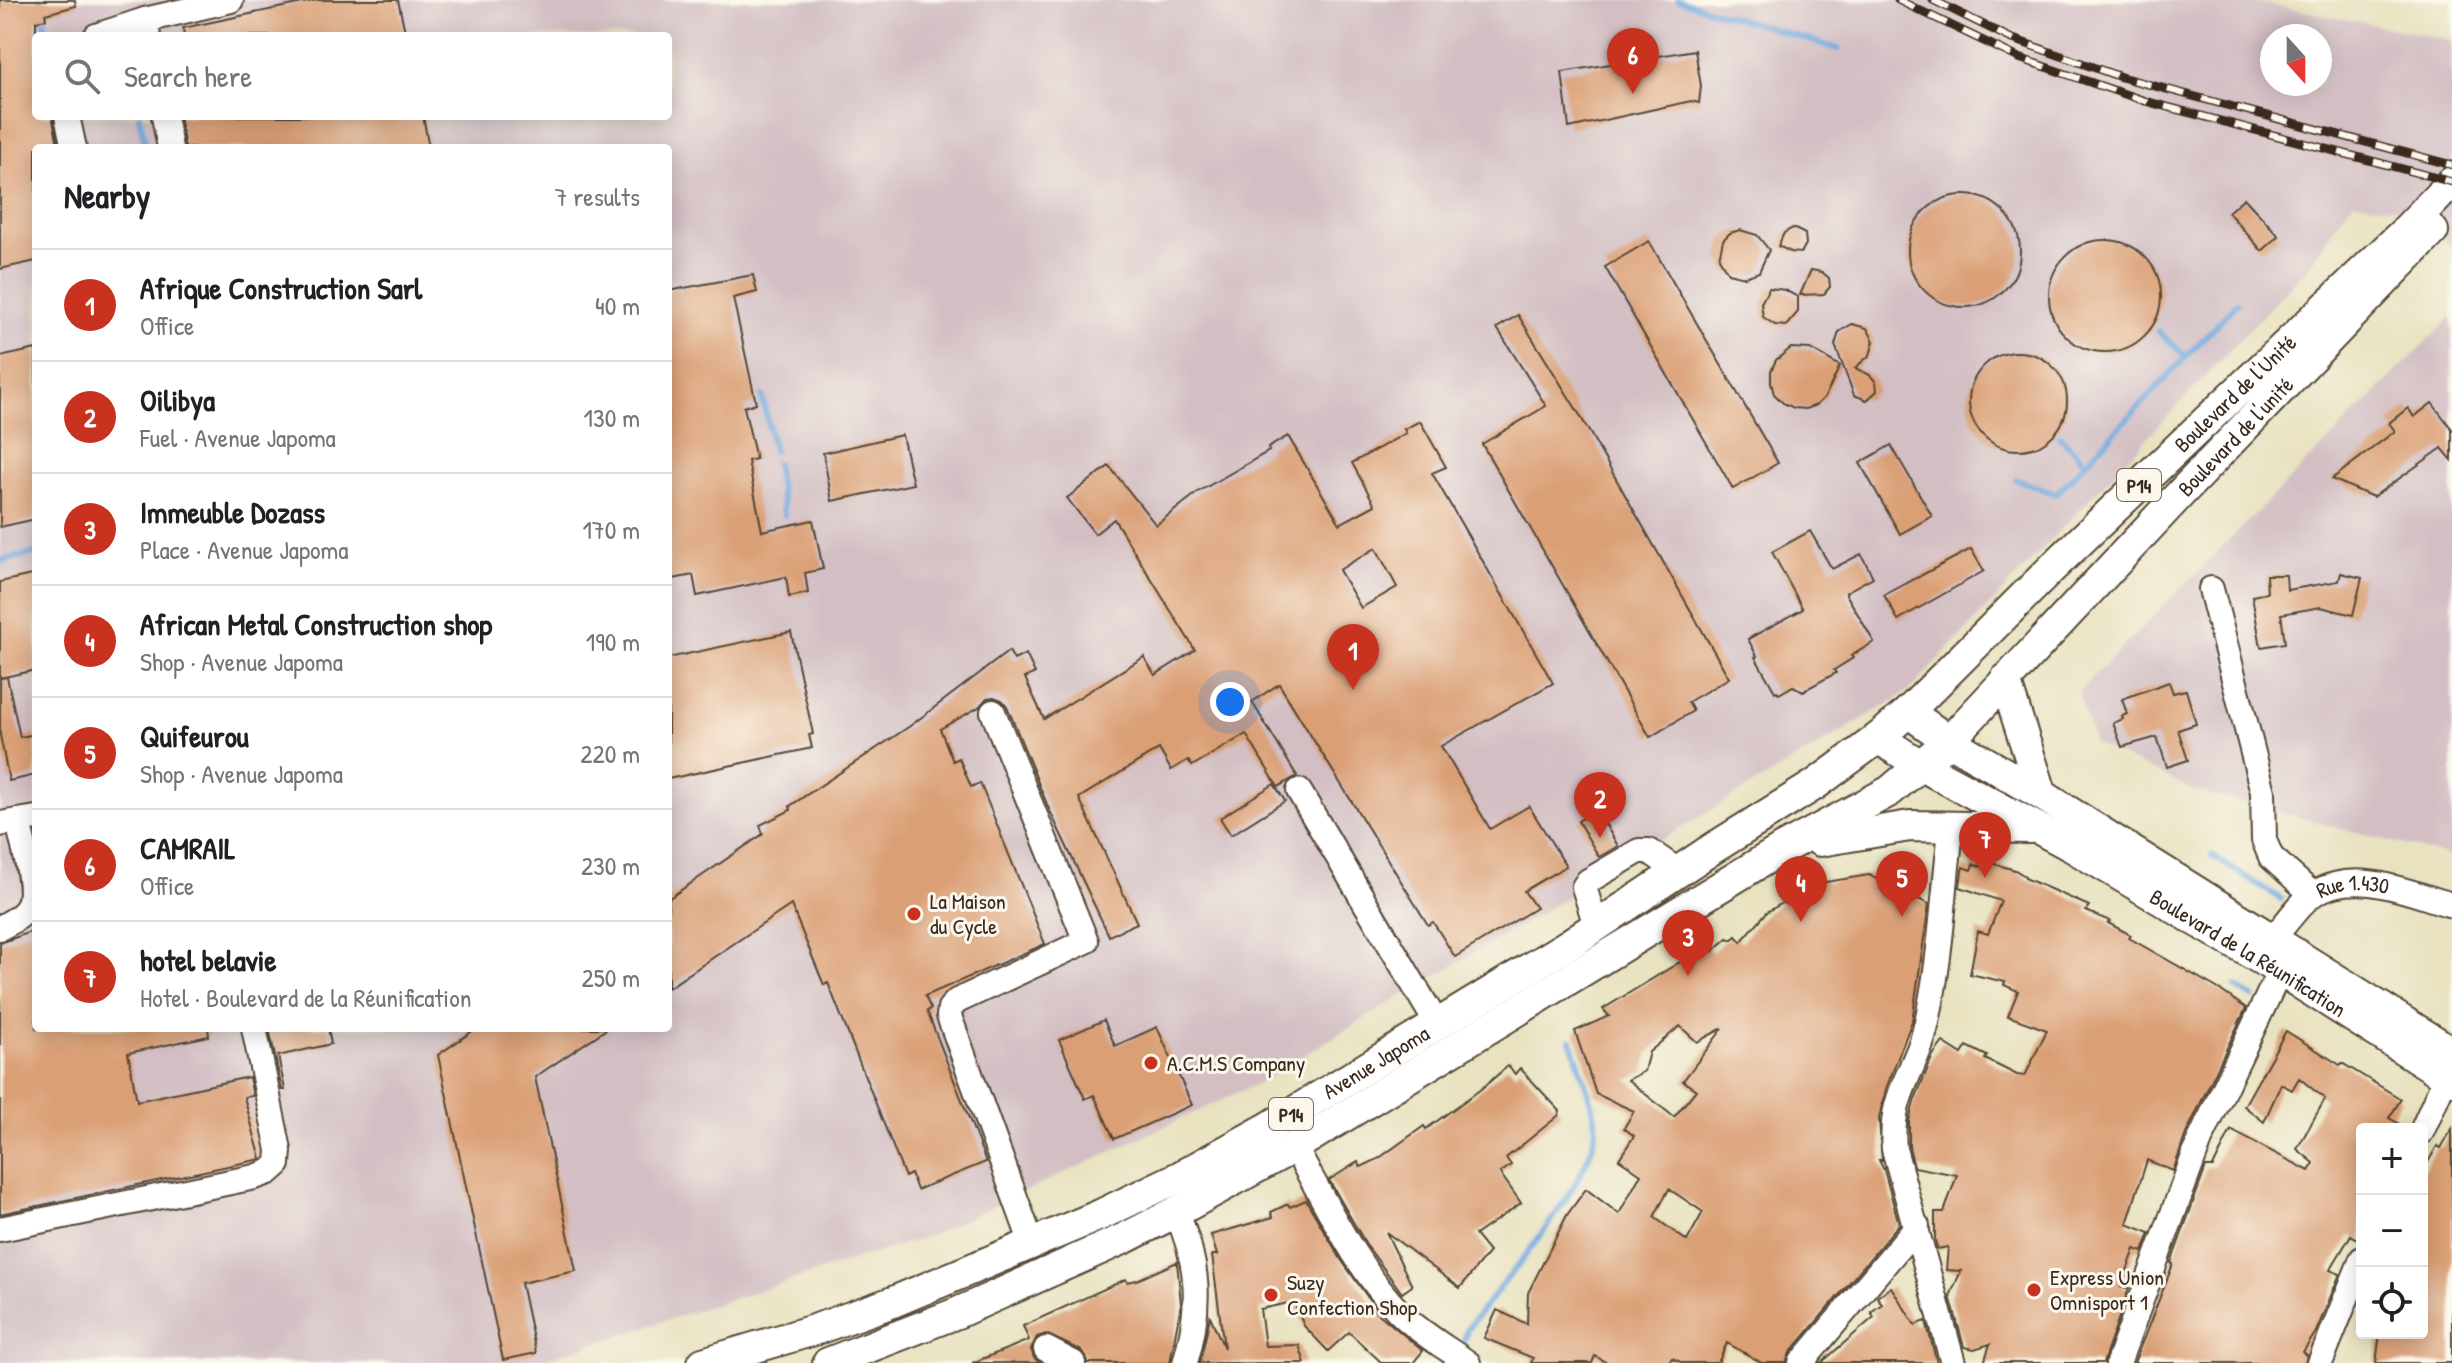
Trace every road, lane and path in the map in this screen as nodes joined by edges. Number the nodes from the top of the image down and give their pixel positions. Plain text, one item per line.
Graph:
1 (231, 0) edge
2 (147, 28) edge
3 (122, 32) edge
4 (68, 120) edge
5 (165, 120) edge
6 (73, 144) edge
7 (169, 144) edge
8 (2452, 182) edge
9 (2452, 211) edge
10 (2410, 240) junction
11 (2211, 589) dead end
12 (2005, 680) junction
13 (993, 712) dead end
14 (1908, 712) junction
15 (1878, 738) junction
16 (1949, 741) junction
17 (1922, 766) junction
18 (1299, 791) dead end
19 (2042, 795) junction
20 (18, 821) edge
21 (1952, 825) junction
22 (2040, 829) junction
23 (1782, 849) junction
24 (1678, 871) junction
25 (2312, 894) junction
26 (2452, 905) edge
27 (1596, 926) junction
28 (0, 928) edge
29 (1571, 943) junction
30 (2281, 953) junction
31 (1587, 969) junction
32 (1437, 1024) junction
33 (255, 1032) edge
34 (2450, 1069) edge
35 (2426, 1123) edge
36 (1294, 1147) junction
37 (1176, 1212) junction
38 (1917, 1226) junction
39 (0, 1229) edge
40 (1032, 1244) junction
41 (2359, 1267) edge
42 (1046, 1349) dead end
43 (703, 1363) edge
44 (831, 1363) edge
45 (1073, 1363) edge
46 (1185, 1363) edge
47 (1468, 1363) edge
48 (1801, 1363) edge
49 (1953, 1363) edge
50 (2118, 1363) edge
51 (2320, 1363) edge

1 - 2 street
2 - 3 street
4 - 6 street
5 - 7 street
8 - 10 main road, Boulevard de l'Unité / P14
9 - 10 main road, Boulevard de l'Unité / P14
10 - 12 main road, Boulevard de l'unité / P14
10 - 14 main road, Boulevard de l'Unité / P14
11 - 25 street
12 - 16 main road, Boulevard de l'unité / P14
12 - 19 main road
13 - 40 street
14 - 15 main road, Boulevard de l'Unité / P14
14 - 16 main road
15 - 17 main road, Boulevard de la Réunification
15 - 24 main road, Avenue Japoma / P14
16 - 17 main road, Boulevard de l'unité / P14
16 - 19 main road
17 - 22 main road, Boulevard de la Réunification
17 - 23 main road, Avenue Japoma / P14
18 - 32 street
19 - 30 main road
20 - 28 street
21 - 22 main road
21 - 23 main road
21 - 38 street
22 - 30 main road, Boulevard de la Réunification
23 - 31 main road, Avenue Japoma / P14
24 - 27 main road, Avenue Japoma / P14
24 - 27 street
25 - 26 street, Rue 1.430
25 - 30 street, Rue 1.430
27 - 29 main road, Avenue Japoma / P14
29 - 31 main road
29 - 32 main road, Avenue Japoma / P14
30 - 34 main road, Boulevard de la Réunification
30 - 50 street, Rue 1.430
31 - 36 main road, Avenue Japoma / P14
32 - 40 main road, Avenue Japoma / P14
33 - 39 street
34 - 35 street
36 - 37 main road, Avenue Japoma / P14
36 - 47 street
37 - 44 main road, Avenue Japoma / P14
37 - 46 street
38 - 48 street
38 - 49 street
40 - 43 main road, Avenue Japoma / P14
41 - 51 street
42 - 45 street

